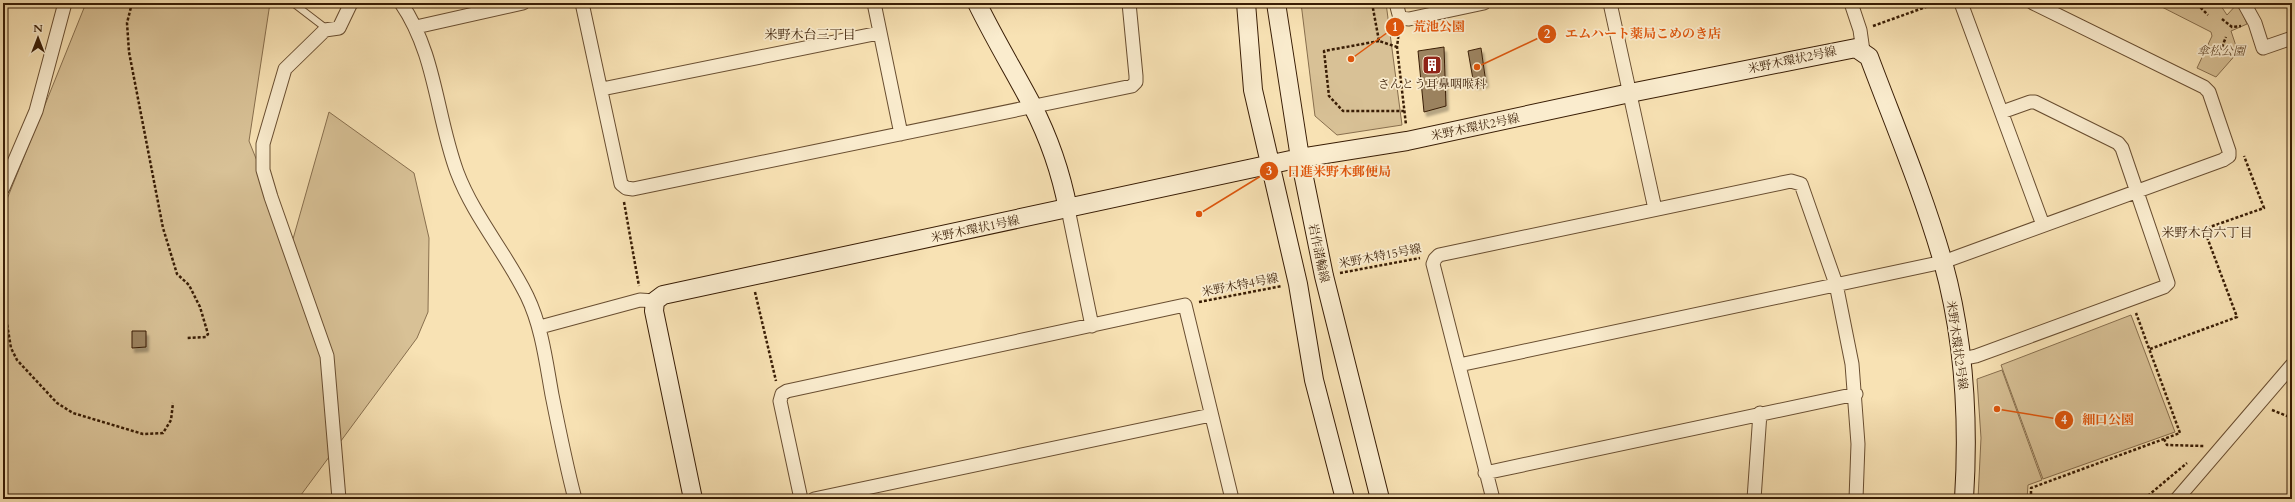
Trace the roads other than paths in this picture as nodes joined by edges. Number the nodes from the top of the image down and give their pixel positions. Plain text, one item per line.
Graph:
1 (65, 3) edge
2 (293, 3) edge
3 (351, 3) edge
4 (402, 3) edge
5 (523, 3) edge
6 (582, 3) edge
7 (874, 3) edge
8 (977, 3) edge
9 (1129, 3) edge
10 (1246, 3) edge
11 (1276, 3) edge
12 (1396, 3) edge
13 (1484, 3) edge
14 (1610, 3) edge
15 (1851, 3) edge
16 (1961, 3) edge
17 (2033, 3) edge
18 (2244, 3) edge
19 (480, 8) edge
20 (416, 27) junction
21 (325, 30) junction
22 (880, 33) junction
23 (2292, 38) edge
24 (1863, 51) junction
25 (602, 90) junction
26 (1630, 93) junction
27 (1033, 107) junction
28 (2002, 112) junction
29 (901, 134) junction
30 (1300, 158) junction
31 (1271, 164) junction
32 (3, 188) edge
33 (2137, 191) junction
34 (1068, 209) junction
35 (1655, 209) junction
36 (2043, 225) junction
37 (1943, 262) junction
38 (1836, 284) junction
39 (650, 302) junction
40 (1092, 326) junction
41 (540, 328) junction
42 (1961, 359) junction
43 (1459, 365) junction
44 (2292, 365) edge
45 (1856, 394) junction
46 (1760, 414) junction
47 (1211, 415) junction
48 (1485, 473) junction
49 (339, 499) edge
50 (575, 499) edge
51 (693, 499) edge
52 (801, 499) edge
53 (814, 499) edge
54 (1232, 499) edge
55 (1345, 499) edge
56 (1380, 499) edge
57 (1493, 499) edge
58 (1754, 499) edge
59 (1856, 499) edge
60 (1964, 499) edge
61 (2177, 499) edge

1 - 32 street
2 - 21 lane
3 - 21 street
4 - 20 street
5 - 19 street
6 - 25 street
7 - 22 street
8 - 27 street
9 - 27 street
10 - 31 street
11 - 30 street, 岩作諸輪線
12 - 13 street
14 - 26 street
15 - 24 street
16 - 28 street
17 - 33 street
18 - 23 street
19 - 20 street
20 - 41 street
21 - 49 street
22 - 25 street
22 - 29 street
24 - 26 street, 米野木環状2号線
24 - 37 street, 米野木環状2号線
25 - 29 street
26 - 30 street, 米野木環状2号線
26 - 35 street
27 - 29 street
27 - 34 street
28 - 33 street
28 - 36 street
30 - 31 street, 米野木環状1号線
30 - 56 street, 岩作諸輪線
31 - 34 street, 米野木環状1号線
31 - 55 street
33 - 36 street
33 - 42 street
34 - 39 street, 米野木環状1号線
34 - 40 street
35 - 38 street
35 - 43 street
36 - 37 street
37 - 38 street
37 - 42 street, 米野木環状2号線
38 - 43 street
38 - 45 street
39 - 41 street
39 - 51 street
40 - 47 street
40 - 52 street
41 - 50 street
42 - 60 street, 米野木環状2号線
43 - 48 street
44 - 61 street
45 - 46 street
45 - 59 street
46 - 48 street
46 - 58 street
47 - 53 street
47 - 54 street
48 - 57 street

